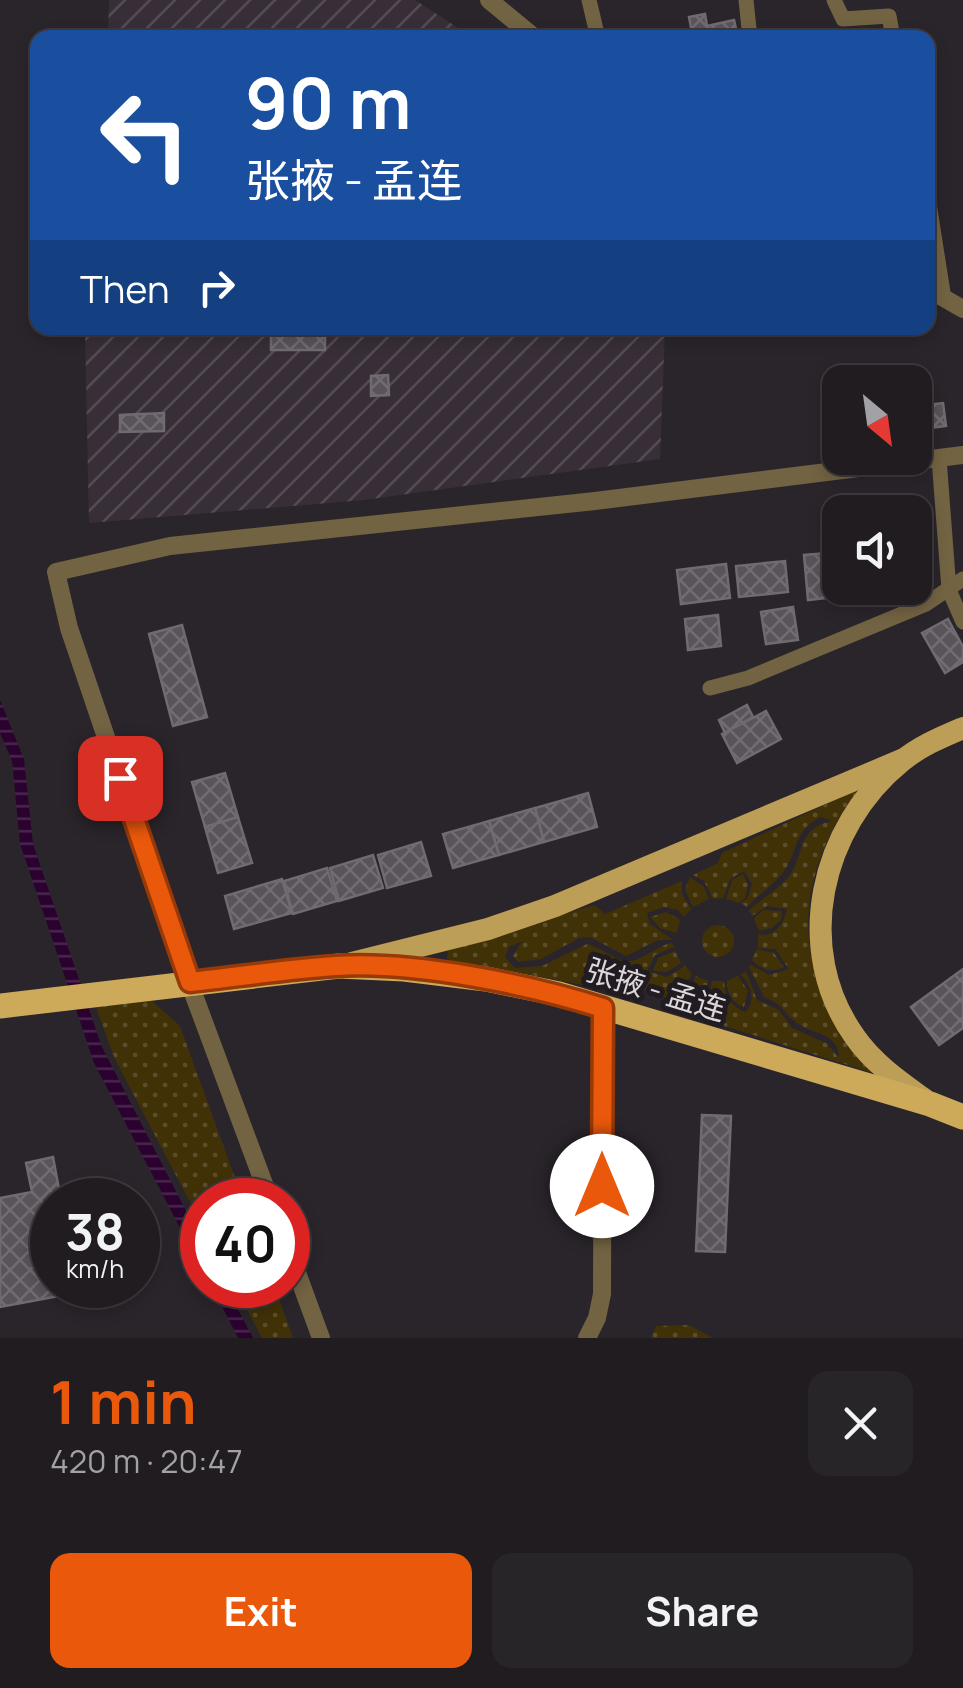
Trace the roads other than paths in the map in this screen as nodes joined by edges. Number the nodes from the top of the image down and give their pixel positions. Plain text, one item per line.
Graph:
1 (489, 0) edge
2 (590, 0) edge
3 (746, 0) edge
4 (834, 0) edge
5 (525, 30) edge
6 (596, 30) edge
7 (749, 30) edge
8 (892, 30) edge
9 (935, 242) edge
10 (935, 293) edge
11 (944, 299) junction
12 (963, 309) edge
13 (963, 454) edge
14 (939, 458) junction
15 (945, 529) junction
16 (963, 556) edge
17 (963, 578) edge
18 (948, 590) junction
19 (963, 622) edge
20 (710, 688) dead end
21 (963, 728) edge
22 (904, 759) junction
23 (339, 966) junction
24 (190, 982) junction
25 (8, 1005) edge
26 (603, 1008) junction
27 (930, 1104) junction
28 (963, 1117) edge
29 (262, 1178) edge
30 (309, 1308) edge
31 (320, 1338) edge
32 (588, 1338) edge

1 - 5 street
2 - 6 street
3 - 7 street
4 - 8 street
9 - 11 street
10 - 11 street
11 - 12 street
13 - 14 street
14 - 15 street
14 - 24 street
15 - 16 street
15 - 18 street
17 - 18 street
18 - 19 street
18 - 20 street
21 - 22 main road
22 - 23 main road
22 - 27 main road
23 - 24 highway, 张掖 - 孟连
23 - 26 highway, 张掖 - 孟连
24 - 25 highway, 张掖 - 孟连
24 - 29 street
26 - 27 highway, 张掖 - 孟连
26 - 32 street
27 - 28 highway, 张掖 - 孟连
30 - 31 street

